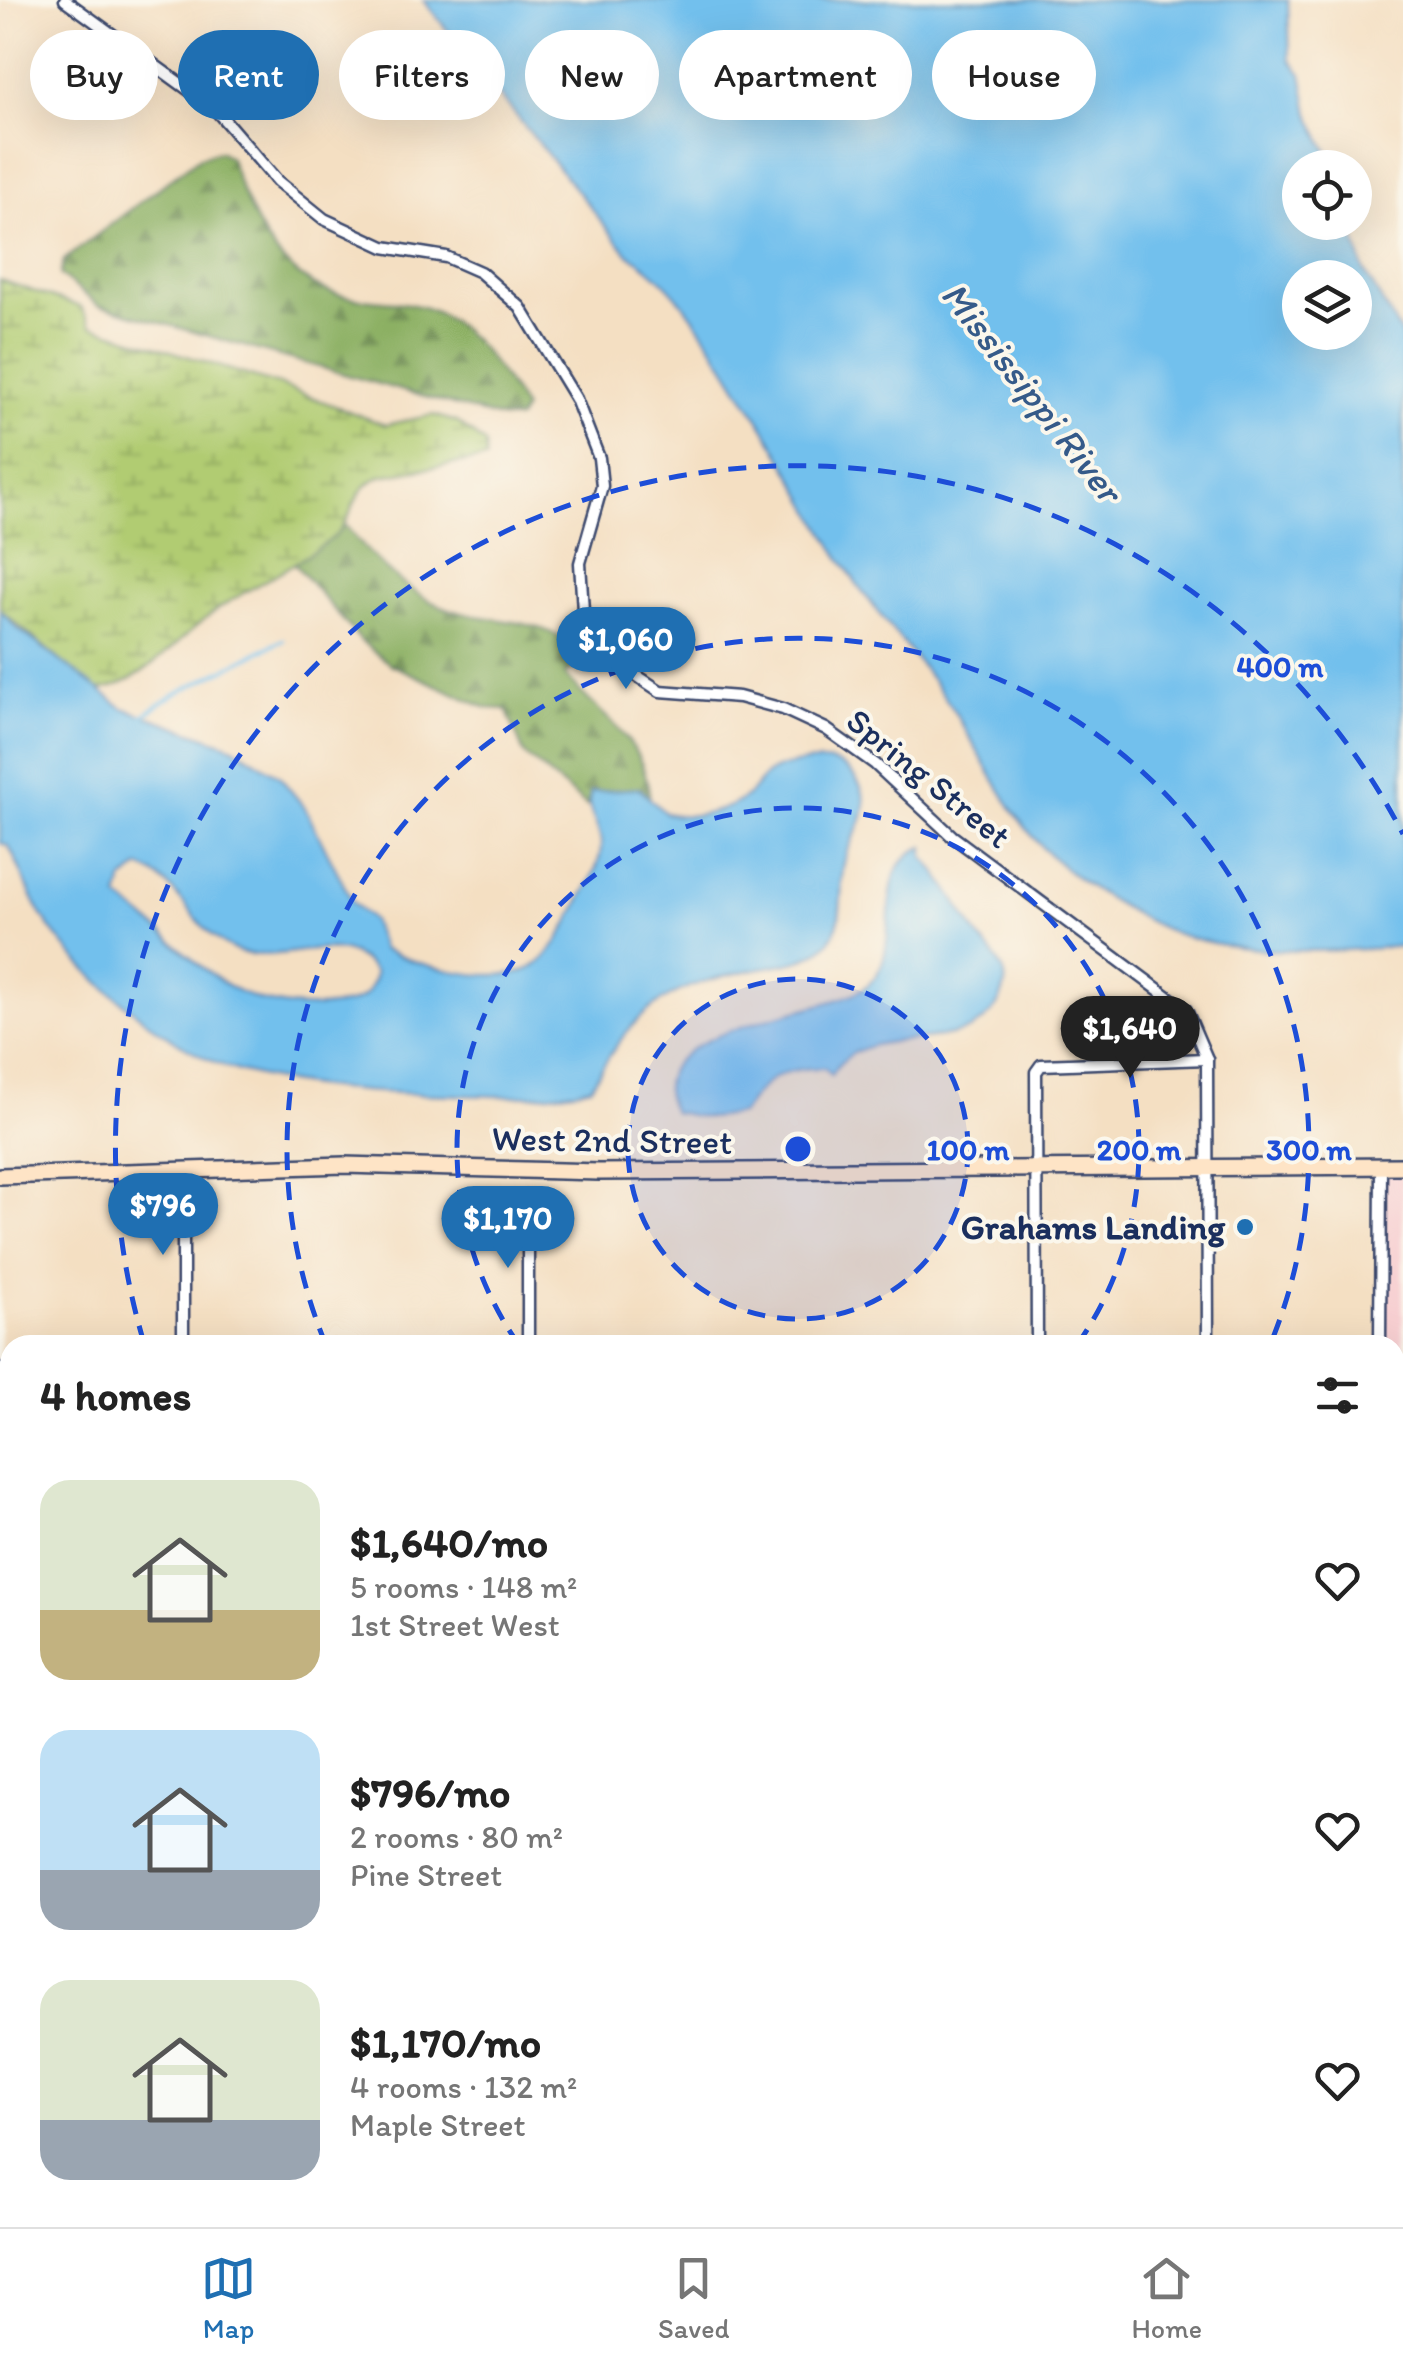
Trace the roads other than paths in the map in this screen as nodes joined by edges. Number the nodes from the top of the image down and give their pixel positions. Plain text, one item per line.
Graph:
1 (64, 0) edge
2 (1207, 1059) junction
3 (1403, 1166) edge
4 (1382, 1167) junction
5 (1209, 1168) junction
6 (1035, 1170) junction
7 (183, 1172) junction
8 (0, 1176) edge
9 (528, 1196) dead end
10 (183, 1335) edge
11 (528, 1335) edge
12 (1037, 1335) edge
13 (1208, 1335) edge
14 (1380, 1335) edge

1 - 2 street, Spring Street
2 - 5 street, Spring Street
2 - 6 street
3 - 4 street, West 2nd Street
4 - 5 street, West 2nd Street
4 - 14 street
5 - 6 street, West 2nd Street
5 - 13 street, Spring Street
6 - 7 street, West 2nd Street
6 - 12 street
7 - 8 street, West 2nd Street
7 - 10 street
9 - 11 street

